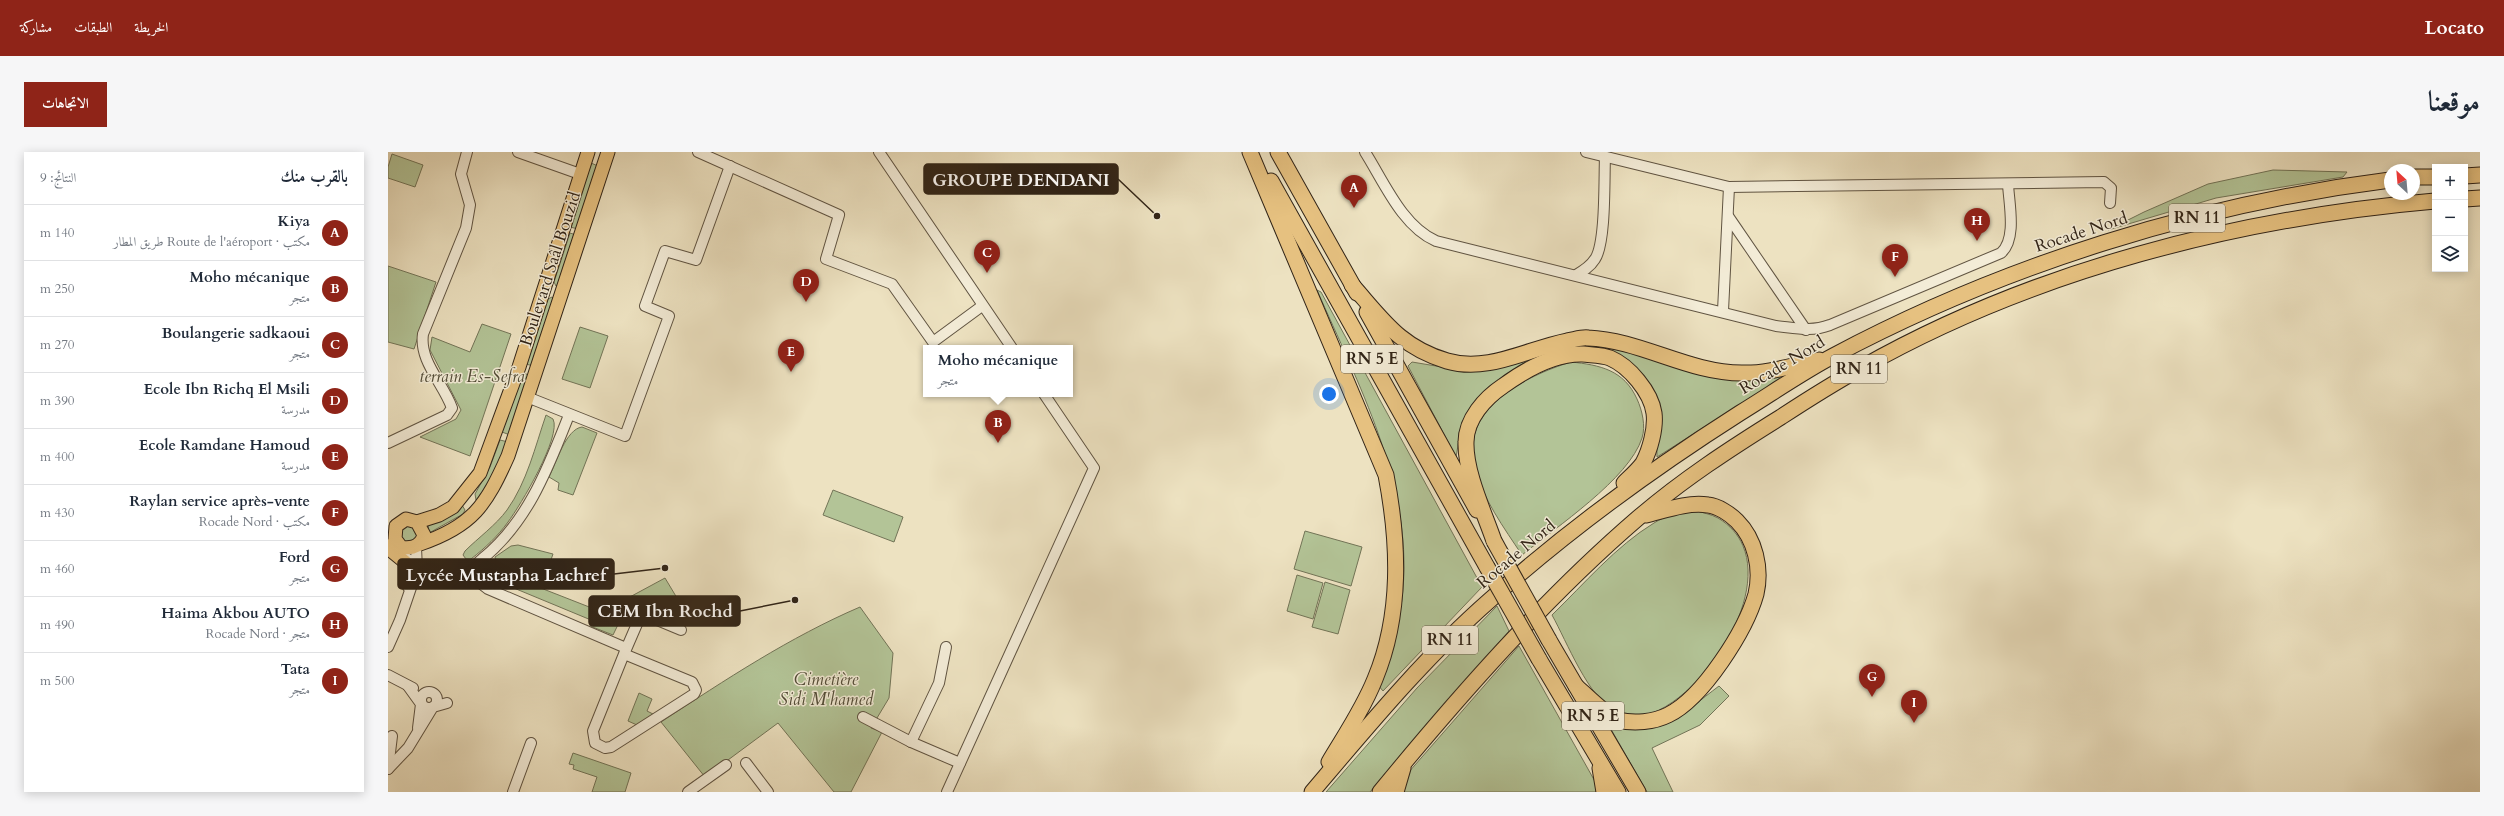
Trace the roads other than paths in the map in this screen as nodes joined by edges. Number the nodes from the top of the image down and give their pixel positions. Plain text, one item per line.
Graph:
1 (467, 152) edge
2 (518, 152) edge
3 (588, 152) edge
4 (608, 152) edge
5 (698, 152) edge
6 (879, 152) edge
7 (1250, 152) edge
8 (1254, 152) edge
9 (1278, 152) edge
10 (1365, 152) edge
11 (1586, 152) edge
12 (1605, 157) junction
13 (730, 166) junction
14 (580, 174) junction
15 (2480, 175) edge
16 (2468, 176) edge
17 (2420, 177) edge
18 (2432, 177) edge
19 (2384, 181) edge
20 (2008, 184) junction
21 (1729, 187) junction
22 (2480, 198) edge
23 (2468, 199) edge
24 (2432, 201) edge
25 (2110, 203) dead end
26 (1728, 216) junction
27 (1576, 275) junction
28 (1352, 285) junction
29 (545, 286) junction
30 (561, 291) junction
31 (982, 306) junction
32 (1723, 311) junction
33 (1806, 330) junction
34 (1010, 345) edge
35 (1832, 357) junction
36 (528, 397) junction
37 (1046, 397) edge
38 (569, 415) junction
39 (388, 443) edge
40 (463, 496) junction
41 (1604, 506) junction
42 (477, 510) junction
43 (1639, 517) junction
44 (404, 520) junction
45 (388, 522) edge
46 (417, 522) junction
47 (1494, 541) junction
48 (418, 545) junction
49 (388, 547) edge
50 (410, 560) junction
51 (466, 572) junction
52 (400, 620) junction
53 (388, 627) edge
54 (681, 630) dead end
55 (388, 647) edge
56 (946, 647) dead end
57 (625, 651) junction
58 (388, 675) edge
59 (408, 686) junction
60 (1576, 686) junction
61 (432, 694) junction
62 (421, 704) junction
63 (433, 707) junction
64 (863, 717) dead end
65 (416, 736) junction
66 (911, 742) junction
67 (531, 743) dead end
68 (408, 748) junction
69 (1596, 754) junction
70 (1405, 761) junction
71 (960, 763) junction
72 (746, 764) dead end
73 (726, 765) dead end
74 (388, 769) edge
75 (513, 792) edge
76 (688, 792) edge
77 (768, 792) edge
78 (947, 792) edge
79 (1312, 792) edge
80 (1380, 792) edge
81 (1396, 792) edge
82 (1604, 792) edge
83 (1618, 792) edge
84 (1638, 792) edge

1 - 39 street
2 - 14 street
3 - 14 main road, Boulevard Saâl Bouzid
4 - 30 main road, Boulevard Saâl Bouzid
5 - 13 street
6 - 31 street
7 - 79 highway
8 - 69 highway, RN 5 E, bridge
9 - 28 highway, RN 5 E
10 - 27 street
11 - 12 street
12 - 21 street
12 - 27 street
13 - 31 street
13 - 38 street
14 - 29 main road, Boulevard Saâl Bouzid
15 - 16 highway
17 - 18 highway
19 - 35 highway, Rocade Nord / RN 11
20 - 21 street
20 - 25 street
20 - 33 street
21 - 26 street
22 - 23 highway
24 - 43 highway, RN 11
26 - 32 street
26 - 33 street
27 - 32 street
28 - 35 highway
28 - 47 highway, RN 5 E
29 - 30 main road
29 - 40 main road, Boulevard Saâl Bouzid
30 - 36 main road, Boulevard Saâl Bouzid
31 - 34 street
32 - 33 street
35 - 41 highway, Rocade Nord / RN 11
36 - 38 street
36 - 42 main road, Boulevard Saâl Bouzid
37 - 71 street
38 - 51 street
40 - 42 main road
40 - 46 main road, Boulevard Saâl Bouzid
41 - 47 highway
41 - 79 highway, Rocade Nord / RN 11
42 - 48 main road, Boulevard Saâl Bouzid
43 - 60 highway
43 - 70 highway, RN 11
44 - 45 main road, Boulevard Saâl Bouzid
44 - 46 main road, Boulevard Saâl Bouzid
44 - 50 main road
46 - 48 main road
47 - 60 highway, RN 5 E, bridge
48 - 50 main road, Boulevard Saâl Bouzid
49 - 50 main road
50 - 51 street
50 - 52 street
51 - 57 street
52 - 53 street
52 - 55 street
54 - 57 street
56 - 66 street
57 - 57 street
58 - 59 street
59 - 61 street
59 - 62 street
60 - 84 highway, RN 5 E
61 - 62 street
61 - 63 street
62 - 63 street
62 - 65 street
63 - 65 street
64 - 66 street
65 - 68 street
66 - 71 street
67 - 75 street
68 - 74 street
68 - 74 street
69 - 82 highway
69 - 83 highway, RN 5 E
70 - 80 highway, RN 11
70 - 81 highway
71 - 78 street
72 - 77 street
73 - 76 street

